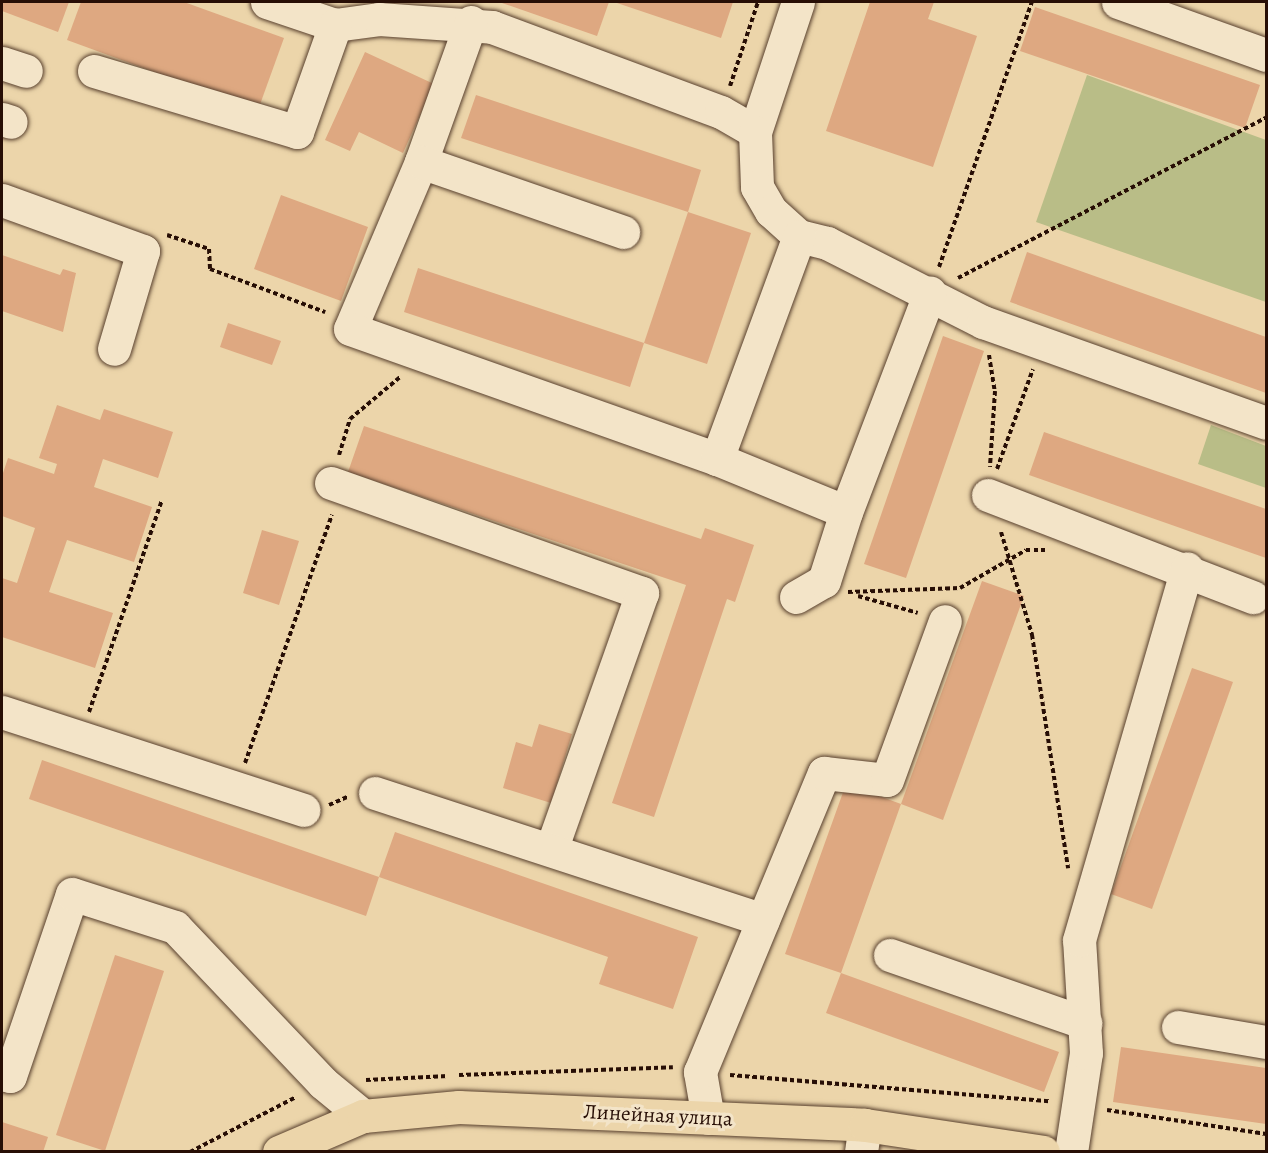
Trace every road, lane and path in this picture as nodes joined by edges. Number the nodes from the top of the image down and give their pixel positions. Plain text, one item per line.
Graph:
1 (267, 2) edge
2 (758, 2) edge
3 (798, 2) edge
4 (1032, 2) edge
5 (1118, 2) edge
6 (471, 22) junction
7 (335, 25) junction
8 (1266, 55) edge
9 (94, 71) dead end
10 (721, 112) junction
11 (1266, 118) edge
12 (754, 132) junction
13 (421, 162) junction
14 (2, 200) edge
15 (154, 230) dead end
16 (623, 232) dead end
17 (800, 236) junction
18 (930, 292) junction
19 (354, 322) junction
20 (983, 322) junction
21 (1043, 341) junction
22 (114, 349) dead end
23 (417, 353) junction
24 (1266, 423) edge
25 (717, 459) junction
26 (331, 483) junction
27 (988, 495) junction
28 (162, 500) dead end
29 (846, 512) junction
30 (1048, 550) dead end
31 (1011, 562) junction
32 (1187, 568) junction
33 (824, 581) junction
34 (855, 595) junction
35 (796, 597) dead end
36 (1253, 597) dead end
37 (945, 621) joint
38 (8, 714) edge
39 (80, 738) junction
40 (236, 789) junction
41 (375, 793) joint
42 (303, 810) joint
43 (552, 847) junction
44 (1070, 881) dead end
45 (763, 920) junction
46 (890, 956) dead end
47 (1085, 1023) junction
48 (1178, 1027) dead end
49 (1266, 1042) edge
50 (2, 1074) edge
51 (363, 1116) junction
52 (708, 1118) junction
53 (863, 1138) edge
54 (279, 1152) edge
55 (1042, 1152) edge
56 (1071, 1152) edge

1 - 7 street
2 - 10 path
3 - 12 street
4 - 18 path
5 - 8 street
6 - 7 street
6 - 10 street
6 - 13 street
7 - 9 street
10 - 12 street
11 - 18 path
12 - 17 street
13 - 16 street
13 - 19 street
14 - 22 street
15 - 19 path
17 - 18 street
17 - 25 street
18 - 20 street
18 - 29 street
19 - 23 street
20 - 21 street
20 - 27 path
21 - 24 street
21 - 27 path
23 - 25 street
23 - 26 path
25 - 29 street
26 - 40 path
26 - 43 street
27 - 31 path
27 - 32 street
28 - 39 path
29 - 33 street
30 - 31 path
31 - 34 path
31 - 44 path
32 - 36 street
32 - 47 street
33 - 34 path
33 - 35 street
34 - 37 path
37 - 45 street
38 - 39 street
39 - 40 street
40 - 42 street
41 - 42 path
41 - 43 street
43 - 45 street
45 - 52 street
46 - 47 street
47 - 56 street
48 - 49 street
50 - 51 street
51 - 52 main road, Линейная улица
51 - 54 main road, Линейная улица
52 - 53 main road, Линейная улица
53 - 55 main road, Линейная улица

